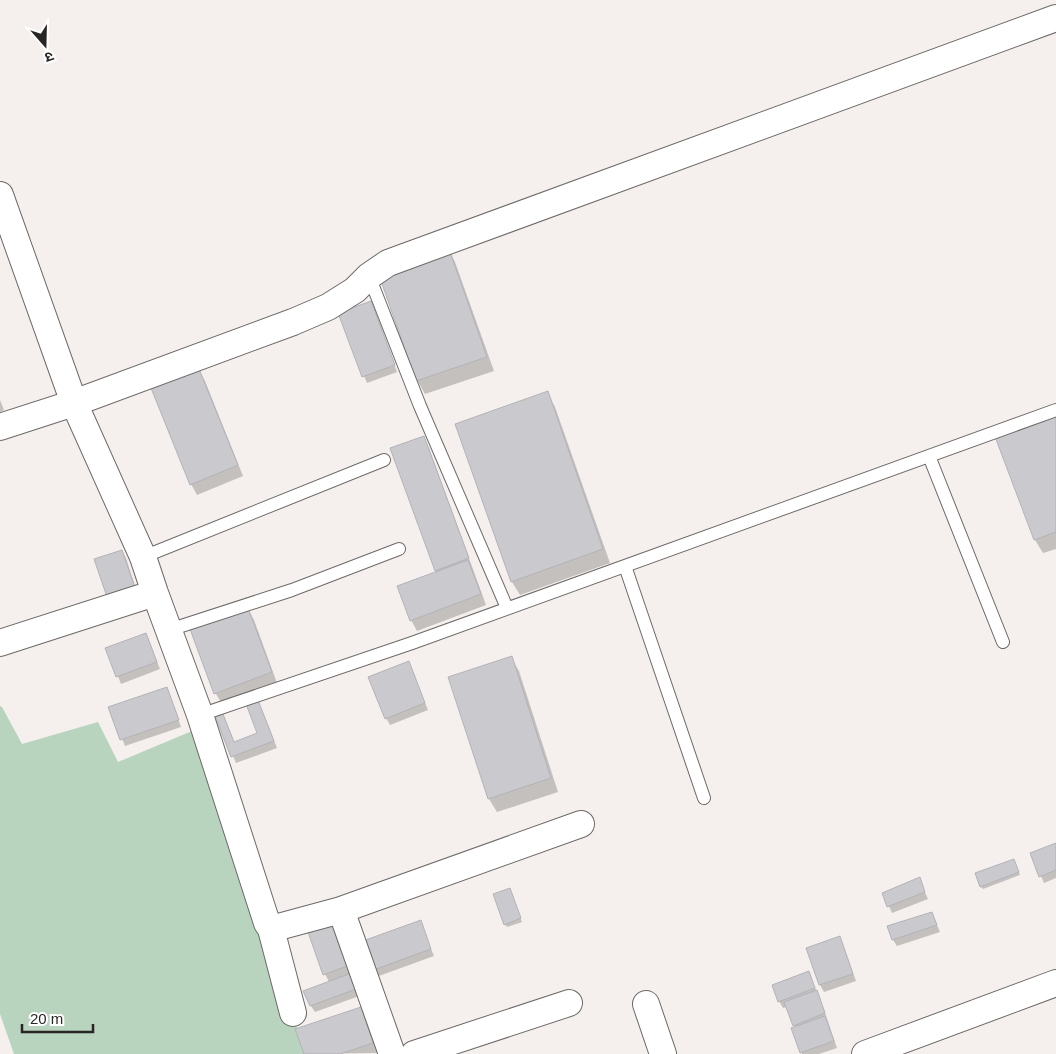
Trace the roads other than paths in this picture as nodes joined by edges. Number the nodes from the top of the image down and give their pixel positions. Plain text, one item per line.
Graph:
1 (1056, 18) edge
2 (0, 195) edge
3 (369, 276) junction
4 (74, 402) junction
5 (1056, 410) edge
6 (0, 427) edge
7 (929, 456) junction
8 (384, 460) dead end
9 (399, 549) dead end
10 (143, 557) junction
11 (625, 566) junction
12 (155, 593) junction
13 (507, 608) junction
14 (169, 630) junction
15 (1003, 642) dead end
16 (0, 644) edge
17 (200, 715) junction
18 (704, 798) dead end
19 (581, 824) dead end
20 (342, 910) junction
21 (271, 929) junction
22 (1056, 983) edge
23 (569, 1003) dead end
24 (646, 1004) dead end
25 (293, 1013) dead end
26 (392, 1054) edge
27 (414, 1054) edge
28 (662, 1054) edge
29 (865, 1054) edge

1 - 3 street
2 - 4 street
3 - 4 street
3 - 13 lane
4 - 6 street
4 - 10 street
5 - 7 lane
7 - 11 lane
7 - 15 lane
8 - 10 lane
9 - 14 lane
10 - 12 street
11 - 13 lane
11 - 18 lane
12 - 14 street
12 - 16 street
13 - 17 lane
14 - 17 street
17 - 21 street
19 - 20 street
20 - 21 street
20 - 26 street
21 - 25 street
22 - 29 street
23 - 27 street
24 - 28 street

